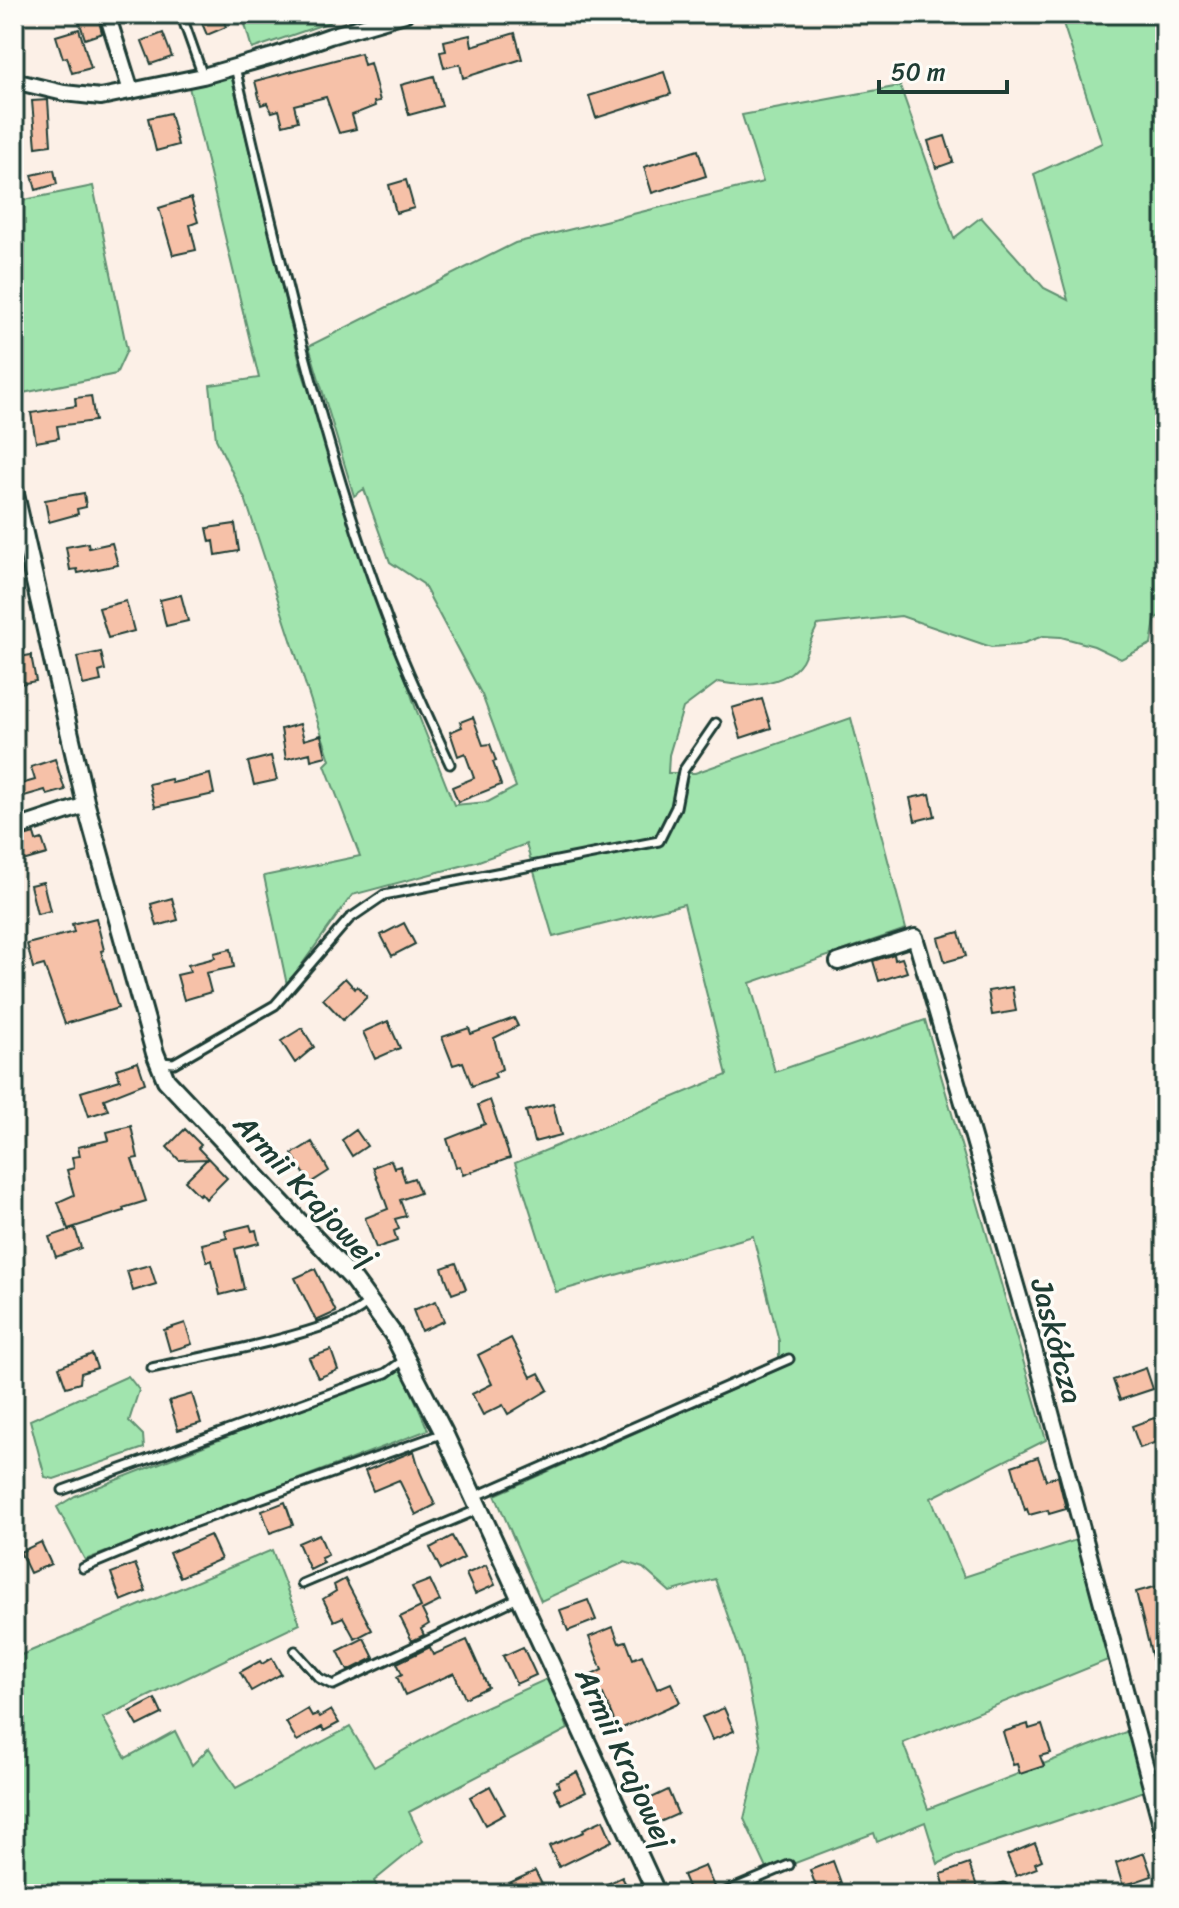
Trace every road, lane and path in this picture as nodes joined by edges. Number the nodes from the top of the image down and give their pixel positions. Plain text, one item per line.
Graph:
1 (107, 14) edge
2 (181, 14) edge
3 (405, 14) edge
4 (235, 67) junction
5 (203, 76) junction
6 (14, 81) edge
7 (131, 91) junction
8 (14, 438) edge
9 (19, 485) edge
10 (716, 723) dead end
11 (450, 764) dead end
12 (86, 805) junction
13 (14, 829) edge
14 (838, 962) dead end
15 (159, 1062) junction
16 (370, 1301) junction
17 (406, 1358) junction
18 (789, 1359) dead end
19 (152, 1368) dead end
20 (444, 1433) junction
21 (63, 1490) dead end
22 (476, 1503) junction
23 (83, 1568) dead end
24 (302, 1584) dead end
25 (520, 1597) junction
26 (295, 1651) dead end
27 (1165, 1839) edge
28 (789, 1865) dead end
29 (1003, 1888) dead end
30 (657, 1894) edge
31 (721, 1894) edge
32 (987, 1894) edge

1 - 7 street
2 - 5 lane
3 - 4 street
4 - 5 street
4 - 11 lane
5 - 7 street
6 - 7 street
8 - 9 path
9 - 12 street, Armii Krajowej
10 - 15 lane
12 - 13 street
12 - 15 street, Armii Krajowej
14 - 27 street, Jaskółcza
15 - 16 street, Armii Krajowej
16 - 17 street, Armii Krajowej
16 - 19 lane
17 - 20 street, Armii Krajowej
17 - 21 lane
18 - 22 lane
20 - 22 street, Armii Krajowej
20 - 23 lane
22 - 24 lane
22 - 25 street, Armii Krajowej
25 - 26 lane
25 - 30 street, Armii Krajowej
28 - 31 lane
29 - 32 lane

